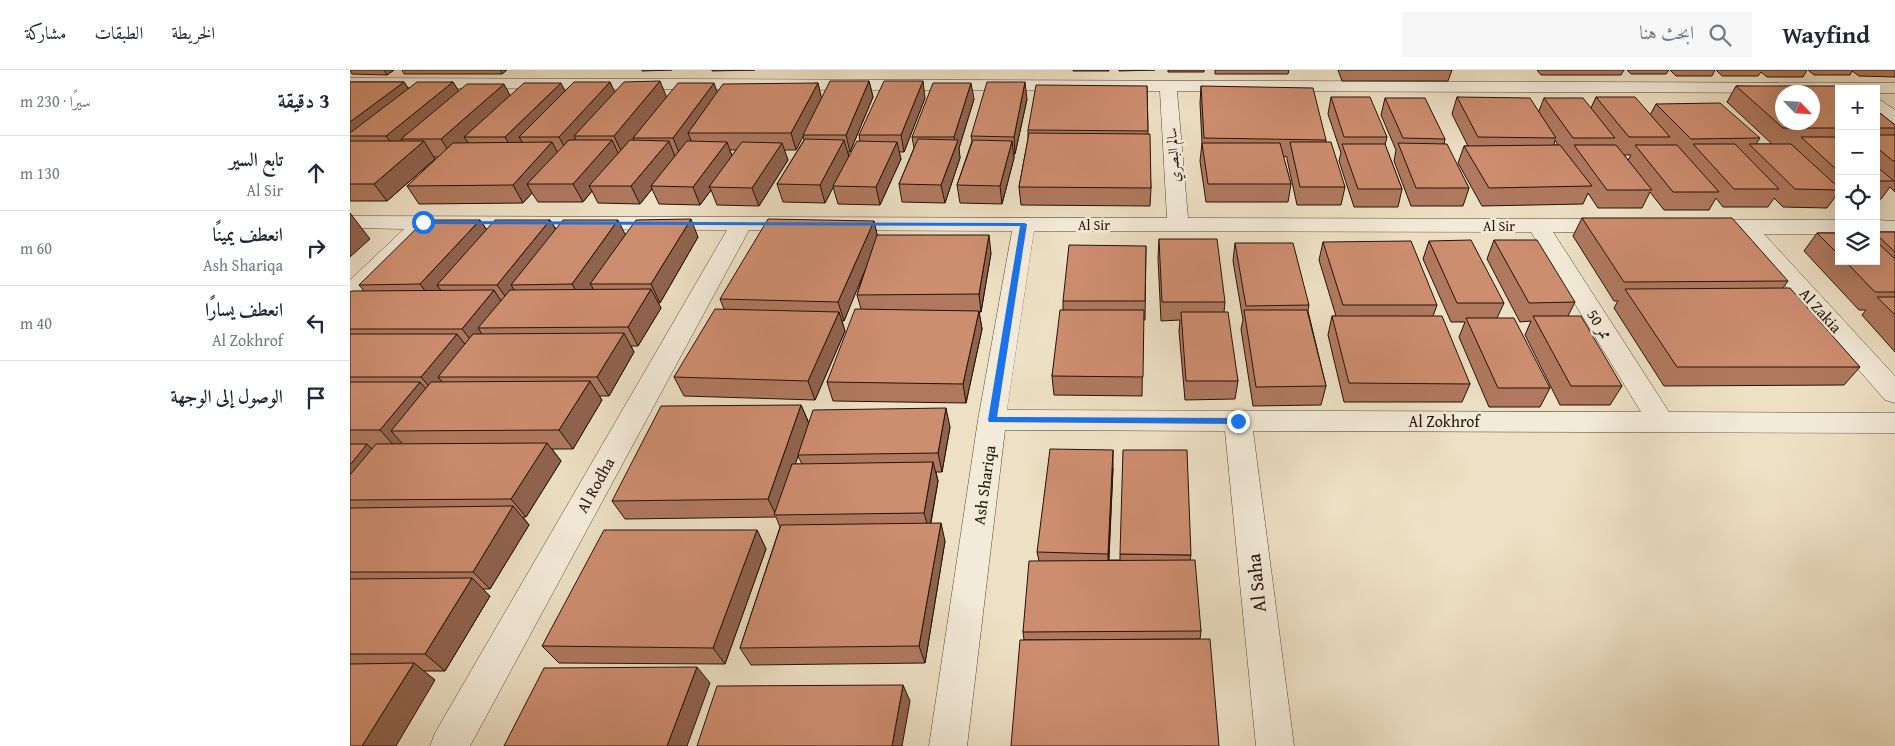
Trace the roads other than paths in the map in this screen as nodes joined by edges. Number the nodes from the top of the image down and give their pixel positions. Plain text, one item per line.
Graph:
1 (526, 70) edge
2 (1320, 78) edge
3 (350, 83) edge
4 (511, 83) junction
5 (1168, 86) junction
6 (1835, 88) edge
7 (1880, 88) edge
8 (1895, 88) edge
9 (1880, 108) edge
10 (1895, 119) edge
11 (350, 222) edge
12 (423, 222) junction
13 (742, 223) junction
14 (1024, 224) junction
15 (1178, 225) junction
16 (1538, 226) junction
17 (1637, 227) edge
18 (1677, 227) edge
19 (1746, 227) junction
20 (1835, 227) edge
21 (1880, 228) edge
22 (1895, 228) edge
23 (350, 293) edge
24 (1895, 393) edge
25 (992, 420) junction
26 (1238, 421) junction
27 (1661, 422) junction
28 (1895, 423) edge
29 (449, 746) edge
30 (948, 746) edge
31 (1275, 746) edge

1 - 4 street
2 - 5 street
2 - 6 street
3 - 4 street
4 - 5 street
5 - 15 street, سالم البصري
7 - 8 street
9 - 10 street
11 - 12 street, Al Sir
12 - 13 street, Al Sir
12 - 23 street
13 - 14 street, Al Sir
13 - 29 street, Al Rodha
14 - 15 street, Al Sir
14 - 25 street, Ash Shariqa
15 - 16 street, Al Sir
16 - 17 street, Al Sir
16 - 27 street, ممر 50
18 - 19 street
19 - 20 street
19 - 24 street, Al Zakia
21 - 22 street
25 - 26 street, Al Zokhrof
25 - 30 street, Ash Shariqa
26 - 27 street, Al Zokhrof
26 - 31 street, Al Saha
27 - 28 street, Al Zokhrof

